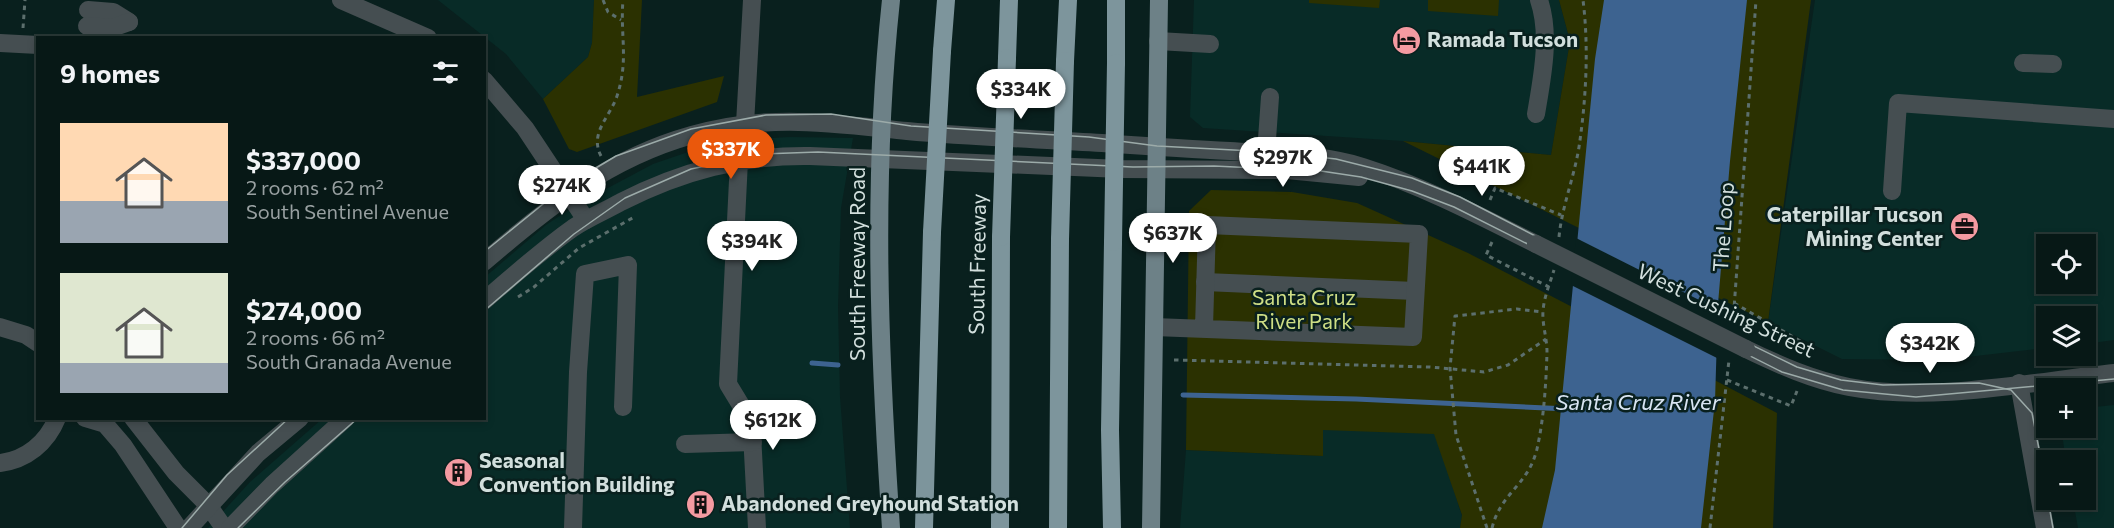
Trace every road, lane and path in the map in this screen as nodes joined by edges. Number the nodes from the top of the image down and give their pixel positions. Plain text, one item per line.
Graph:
1 (25, 0) edge
2 (341, 0) edge
3 (603, 0) edge
4 (623, 0) edge
5 (752, 0) edge
6 (891, 0) edge
7 (946, 0) edge
8 (1009, 0) edge
9 (1068, 0) edge
10 (1116, 0) edge
11 (1159, 0) edge
12 (1539, 0) edge
13 (1583, 0) edge
14 (1756, 0) edge
15 (89, 19) edge
16 (621, 20) junction
17 (129, 22) dead end
18 (423, 36) edge
19 (1158, 41) junction
20 (0, 43) edge
21 (30, 44) edge
22 (1210, 44) dead end
23 (2023, 63) dead end
24 (2053, 64) dead end
25 (486, 82) edge
26 (1270, 98) dead end
27 (1536, 114) dead end
28 (2114, 119) edge
29 (745, 124) junction
30 (881, 127) junction
31 (1157, 146) junction
32 (1266, 153) junction
33 (880, 159) junction
34 (739, 160) junction
35 (608, 168) junction
36 (1157, 169) junction
37 (1411, 185) junction
38 (1892, 191) dead end
39 (568, 192) junction
40 (626, 200) junction
41 (1490, 200) dead end
42 (644, 211) dead end
43 (1561, 215) junction
44 (635, 217) junction
45 (586, 220) junction
46 (1492, 242) dead end
47 (1558, 245) dead end
48 (486, 259) edge
49 (1556, 266) dead end
50 (1205, 282) junction
51 (1549, 287) junction
52 (1415, 291) junction
53 (486, 299) edge
54 (514, 300) dead end
55 (1734, 303) junction
56 (1543, 312) junction
57 (1732, 325) dead end
58 (0, 327) edge
59 (1154, 327) junction
60 (1204, 328) junction
61 (1546, 339) junction
62 (36, 342) edge
63 (1798, 351) dead end
64 (1729, 358) dead end
65 (1174, 360) dead end
66 (1450, 368) junction
67 (2114, 373) edge
68 (1727, 380) junction
69 (2019, 383) junction
70 (1797, 391) dead end
71 (623, 407) dead end
72 (56, 420) edge
73 (92, 420) edge
74 (136, 420) edge
75 (298, 420) edge
76 (344, 420) edge
77 (753, 442) junction
78 (685, 444) dead end
79 (0, 463) edge
80 (208, 505) junction
81 (178, 528) edge
82 (189, 528) edge
83 (224, 528) edge
84 (230, 528) edge
85 (573, 528) edge
86 (757, 528) edge
87 (891, 528) edge
88 (924, 528) edge
89 (1000, 528) edge
90 (1058, 528) edge
91 (1112, 528) edge
92 (1150, 528) edge
93 (1487, 528) edge
94 (1492, 528) edge
95 (1710, 528) edge
96 (2045, 528) edge

1 - 21 path
2 - 18 street
3 - 16 path
4 - 16 path
5 - 29 street
6 - 30 main road, South Freeway Road
7 - 88 highway, bridge
8 - 89 highway, South Freeway, bridge
9 - 90 highway, bridge
10 - 91 highway, bridge
11 - 19 main road
12 - 27 street
13 - 43 path
14 - 55 path, The Loop
15 - 17 street
16 - 35 path
19 - 22 street
19 - 31 main road
20 - 21 street
23 - 24 street
25 - 39 street
26 - 32 street
28 - 38 street
29 - 30 street, West Cushing Street
29 - 35 street, West Cushing Street
30 - 31 street, West Cushing Street
30 - 33 main road, South Freeway Road
31 - 32 street, West Cushing Street
31 - 36 main road
32 - 37 street, West Cushing Street
33 - 34 street, West Cushing Street
33 - 36 street, West Cushing Street
33 - 87 main road, South Freeway Road
34 - 40 street, West Cushing Street
34 - 77 street
35 - 39 street, West Cushing Street
36 - 37 street, West Cushing Street
36 - 59 main road
37 - 69 street, West Cushing Street, bridge
39 - 45 street
39 - 48 street, West Cushing Street
40 - 44 path
40 - 45 street, West Cushing Street
41 - 43 path
42 - 44 path
43 - 47 path
44 - 54 path
45 - 53 street, West Cushing Street
46 - 51 path
49 - 51 path
50 - 52 street
50 - 52 street
50 - 60 street
51 - 56 path
52 - 60 street
55 - 57 path, The Loop
55 - 63 path
56 - 61 path
56 - 66 path
58 - 62 street
59 - 60 street
59 - 92 main road
61 - 66 path
61 - 94 path
64 - 68 path
65 - 66 path
66 - 93 path
67 - 69 street, West Cushing Street
68 - 70 path
68 - 95 path
69 - 96 street
71 - 85 street
72 - 79 street
73 - 81 street
74 - 80 street
75 - 80 street
76 - 84 street
77 - 78 street
77 - 86 street
80 - 82 street
80 - 83 street

